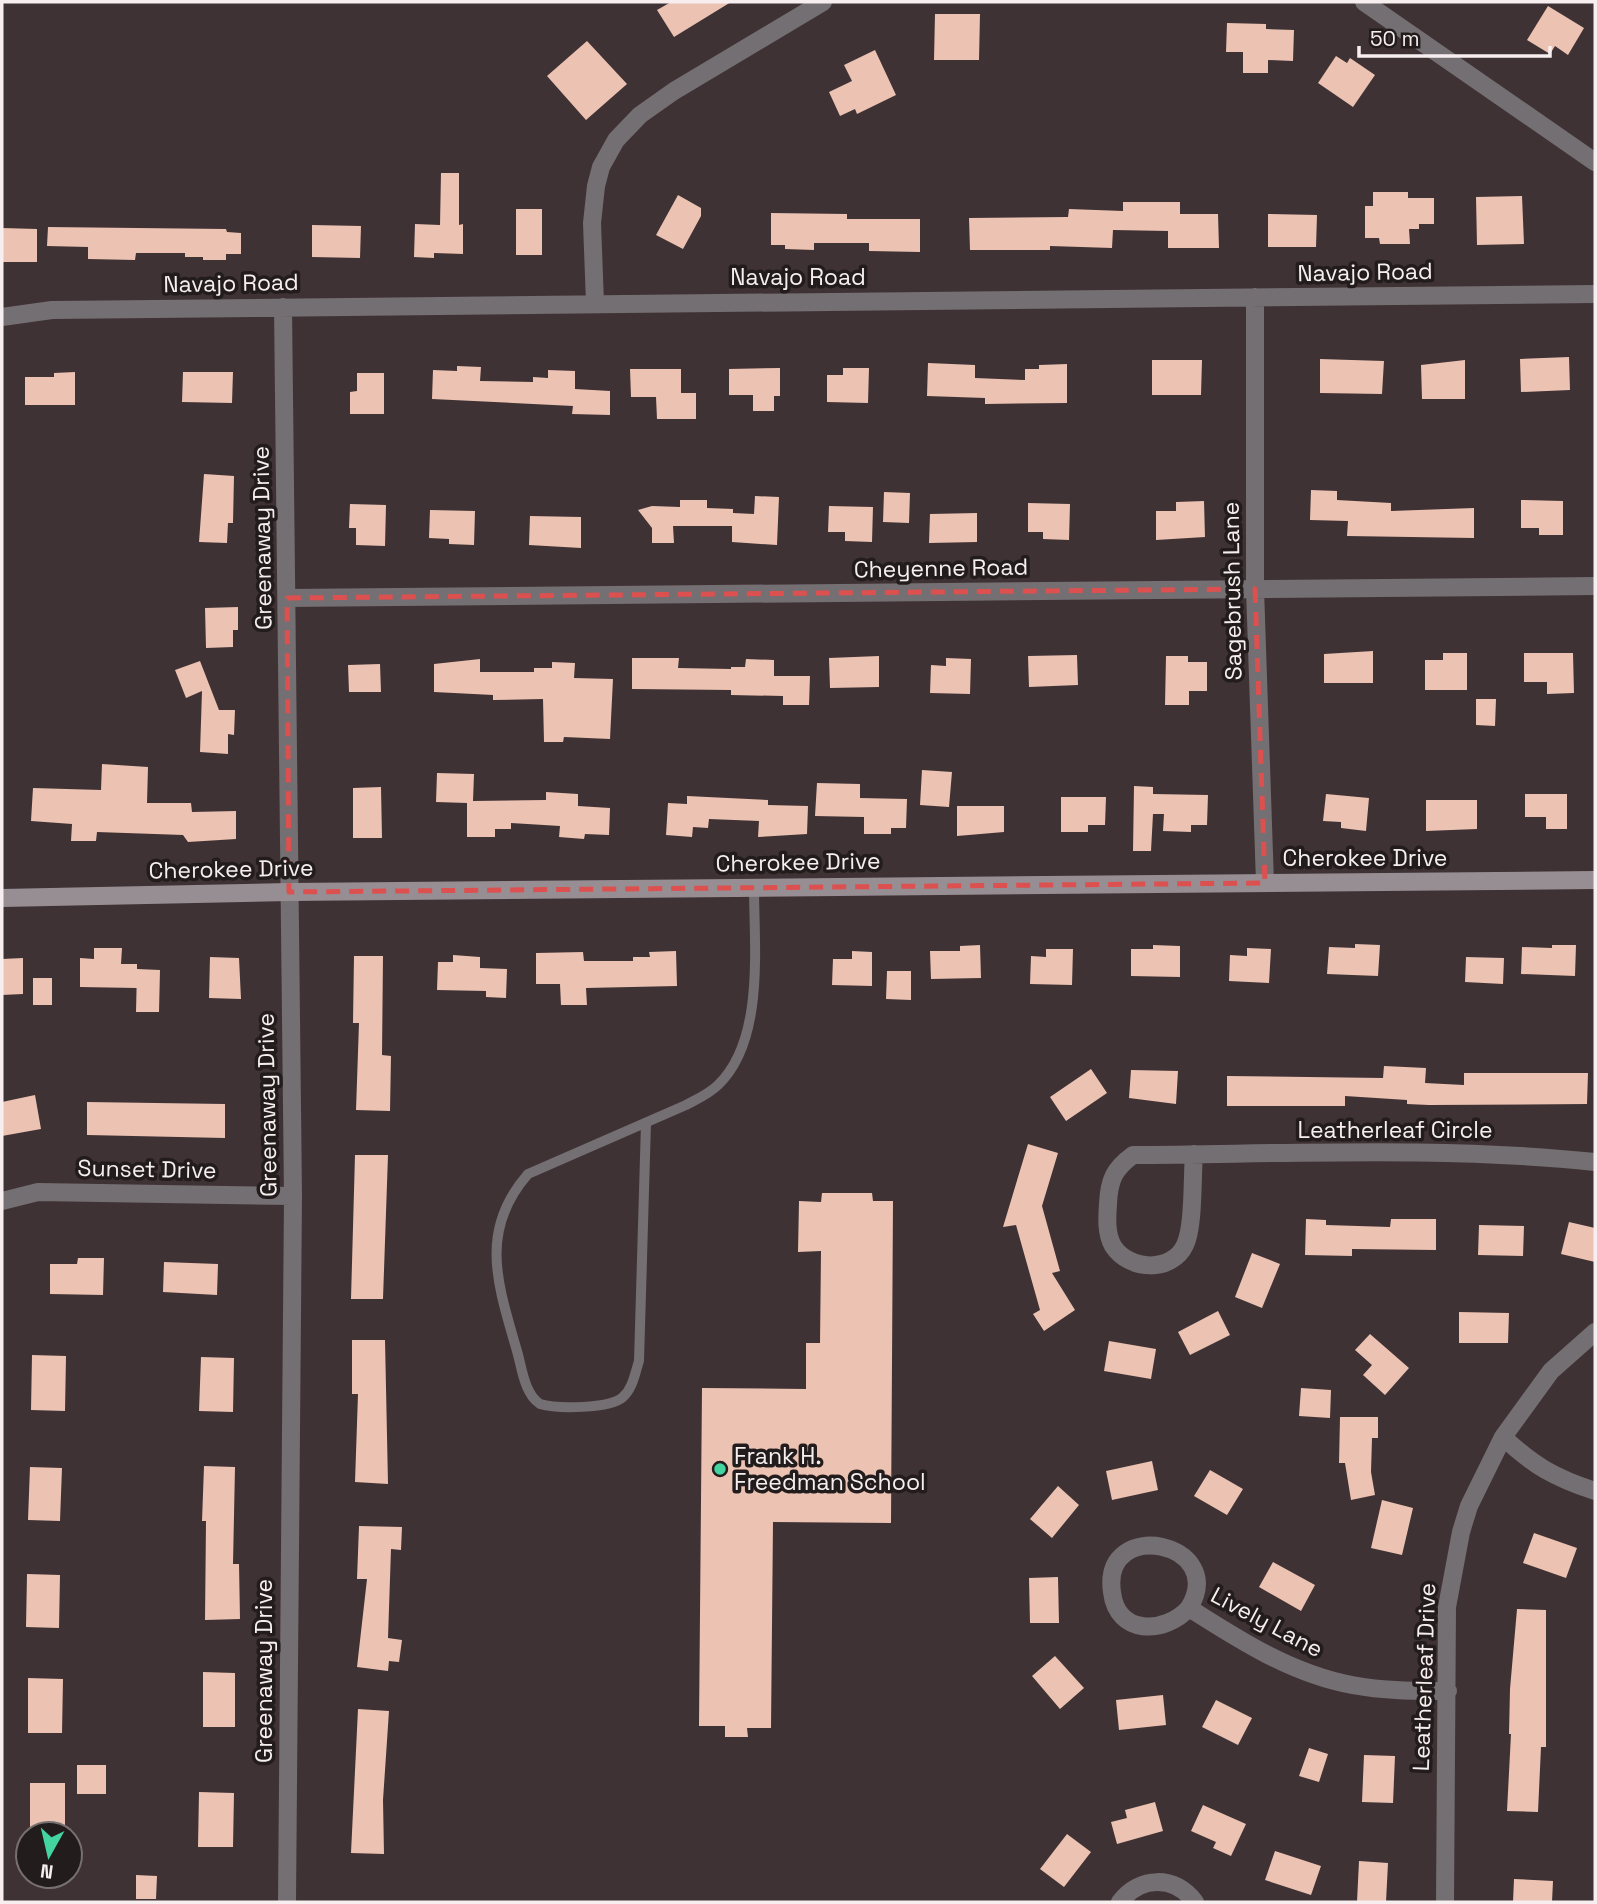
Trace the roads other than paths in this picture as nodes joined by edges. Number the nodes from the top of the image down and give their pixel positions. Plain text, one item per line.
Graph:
1 (823, 2) edge
2 (1364, 2) edge
3 (1595, 162) edge
4 (1595, 294) edge
5 (1255, 298) junction
6 (595, 303) junction
7 (283, 307) junction
8 (2, 317) edge
9 (1595, 586) edge
10 (1255, 589) junction
11 (288, 598) junction
12 (1595, 880) edge
13 (1265, 883) junction
14 (754, 887) junction
15 (289, 891) junction
16 (2, 898) edge
17 (646, 1123) junction
18 (1194, 1154) junction
19 (1595, 1163) edge
20 (293, 1196) junction
21 (2, 1201) edge
22 (1595, 1332) edge
23 (1503, 1437) junction
24 (1595, 1491) edge
25 (1189, 1608) junction
26 (1448, 1691) junction
27 (287, 1902) edge
28 (1120, 1902) edge
29 (1195, 1902) edge
30 (1445, 1902) edge

1 - 6 street
2 - 3 street
4 - 5 street, Navajo Road
5 - 6 street, Navajo Road
5 - 10 street, Sagebrush Lane
6 - 7 street, Navajo Road
7 - 8 street, Navajo Road
7 - 11 street, Greenaway Drive
9 - 10 street, Cheyenne Road
10 - 11 street, Cheyenne Road
10 - 13 street, Sagebrush Lane
11 - 15 street, Greenaway Drive
12 - 13 street, Cherokee Drive
13 - 14 street, Cherokee Drive
14 - 15 street, Cherokee Drive
14 - 17 lane
15 - 16 street, Cherokee Drive
15 - 20 street, Greenaway Drive
17 - 17 lane
18 - 18 street, Leatherleaf Circle
18 - 19 street, Leatherleaf Circle
20 - 21 street, Sunset Drive
20 - 27 street, Greenaway Drive
22 - 23 street, Leatherleaf Drive
23 - 24 street
23 - 26 street, Leatherleaf Drive
25 - 25 street, Lively Lane
25 - 26 street, Lively Lane
26 - 30 street, Leatherleaf Drive
28 - 29 street

